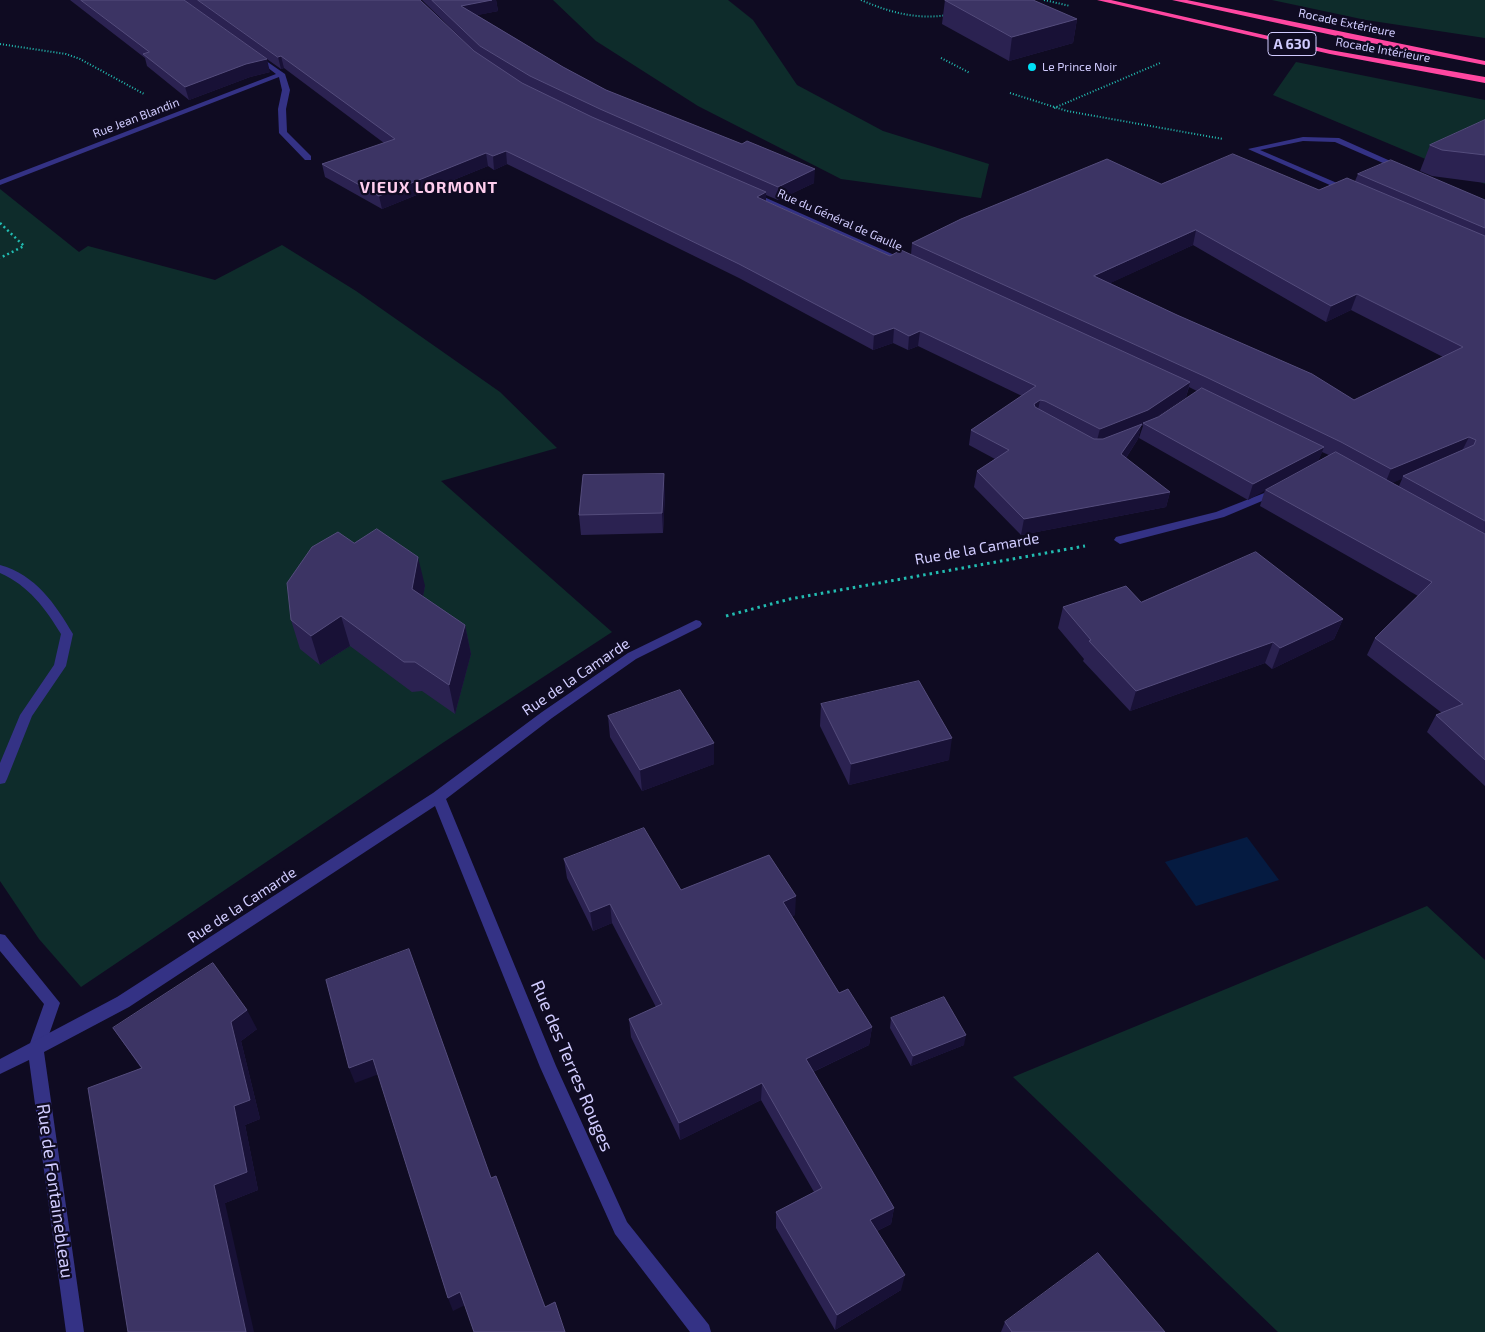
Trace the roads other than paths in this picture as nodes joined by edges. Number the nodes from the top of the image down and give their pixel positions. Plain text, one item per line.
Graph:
1 (1101, 0) edge
2 (1176, 0) edge
3 (251, 52) edge
4 (1485, 63) edge
5 (281, 74) junction
6 (1485, 80) edge
7 (308, 158) dead end
8 (1406, 170) edge
9 (0, 183) edge
10 (739, 189) edge
11 (1360, 196) edge
12 (917, 267) edge
13 (1289, 484) edge
14 (1120, 540) road end
15 (0, 569) edge
16 (696, 624) road end
17 (0, 779) edge
18 (438, 797) junction
19 (0, 940) edge
20 (36, 1049) junction
21 (0, 1067) edge
22 (75, 1332) edge
23 (702, 1332) edge

1 - 6 highway, Rocade Intérieure / A 630
2 - 4 highway, Rocade Extérieure / A 630
3 - 5 street
5 - 7 street
5 - 9 street, Rue Jean Blandin
8 - 11 street
10 - 12 street, Rue du Général de Gaulle
13 - 14 street
15 - 17 street
16 - 18 street, Rue de la Camarde
18 - 20 street, Rue de la Camarde
18 - 23 street, Rue des Terres Rouges
19 - 20 street
20 - 21 street, Rue de la Camarde
20 - 22 street, Rue de Fontainebleau

